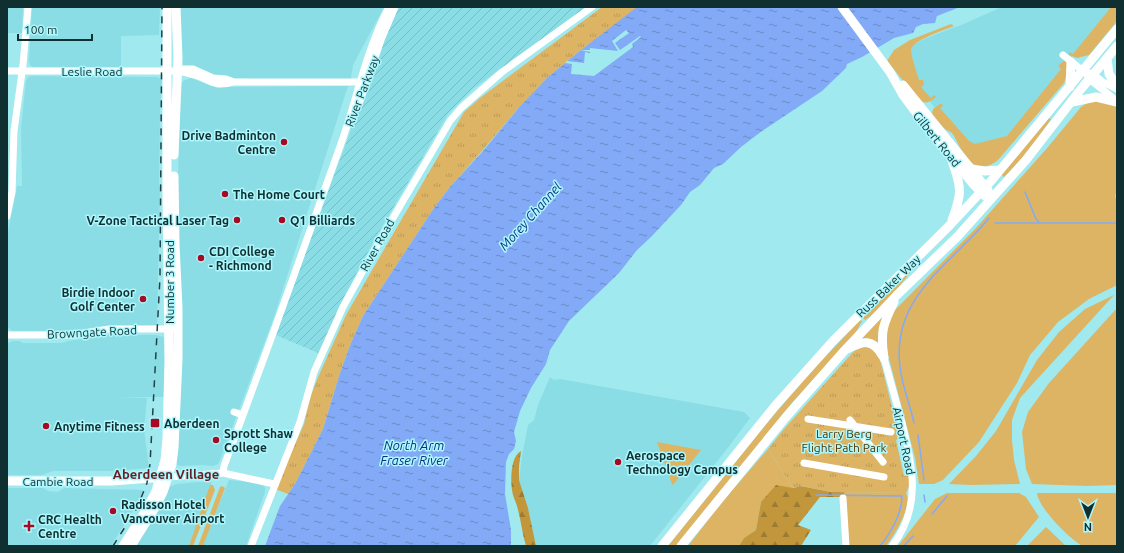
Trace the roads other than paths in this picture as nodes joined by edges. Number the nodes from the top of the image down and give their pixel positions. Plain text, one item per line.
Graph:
1 (28, 7) edge
2 (167, 7) edge
3 (176, 7) edge
4 (389, 7) edge
5 (395, 7) edge
6 (592, 7) edge
7 (842, 7) edge
8 (1117, 29) edge
9 (1117, 46) edge
10 (1063, 55) dead end
11 (1107, 58) junction
12 (1071, 62) junction
13 (1083, 70) junction
14 (167, 71) junction
15 (177, 71) junction
16 (889, 71) junction
17 (7, 72) edge
18 (22, 72) junction
19 (1091, 77) junction
20 (359, 82) junction
21 (1117, 86) edge
22 (1070, 87) junction
23 (1117, 89) edge
24 (1117, 101) edge
25 (1072, 102) junction
26 (344, 136) junction
27 (950, 154) junction
28 (971, 169) junction
29 (999, 170) junction
30 (983, 189) junction
31 (992, 198) junction
32 (7, 216) edge
33 (950, 225) junction
34 (897, 295) junction
35 (173, 329) junction
36 (7, 335) edge
37 (844, 350) junction
38 (884, 358) junction
39 (234, 412) dead end
40 (243, 415) junction
41 (808, 419) dead end
42 (850, 420) dead end
43 (855, 427) junction
44 (891, 432) dead end
45 (883, 462) dead end
46 (804, 463) dead end
47 (224, 469) junction
48 (884, 477) dead end
49 (164, 478) junction
50 (7, 481) edge
51 (274, 484) junction
52 (843, 498) dead end
53 (123, 546) edge
54 (131, 546) edge
55 (251, 546) edge
56 (662, 546) edge
57 (681, 546) edge
58 (846, 546) edge
59 (892, 546) edge

1 - 18 street
2 - 14 main road, Number 3 Road
3 - 15 main road, Number 3 Road
4 - 20 street, River Parkway
5 - 20 street
5 - 26 street, River Parkway
6 - 51 street, River Road
7 - 16 main road
8 - 13 main road, Russ Baker Way
9 - 11 main road, Russ Baker Way
10 - 12 street
11 - 19 main road, Russ Baker Way
11 - 21 main road
12 - 13 street
12 - 22 main road
13 - 19 street
13 - 22 main road, Russ Baker Way
14 - 15 street, Leslie Road
14 - 18 street, Leslie Road
14 - 35 main road, Number 3 Road
15 - 20 street, Leslie Road
15 - 35 main road, Number 3 Road
16 - 27 main road, Gilbert Road
16 - 28 main road, Gilbert Road
17 - 18 street, Leslie Road
18 - 32 street
19 - 23 street
19 - 24 street
19 - 25 main road, Russ Baker Way
20 - 26 street, River Parkway
22 - 29 main road, Russ Baker Way
24 - 25 main road
25 - 31 main road, Russ Baker Way
26 - 40 street
27 - 30 main road, Gilbert Road
27 - 33 main road
28 - 29 main road
28 - 30 main road, Gilbert Road
29 - 30 main road, Russ Baker Way
30 - 31 main road, Gilbert Road
30 - 33 main road, Russ Baker Way
31 - 34 main road, Russ Baker Way
33 - 56 main road, Russ Baker Way
34 - 37 main road, Russ Baker Way
34 - 38 main road
35 - 36 street, Browngate Road
35 - 49 main road, Number 3 Road
37 - 38 main road
37 - 57 main road, Russ Baker Way
38 - 59 street, Airport Road
39 - 40 street
40 - 47 street
41 - 43 street
42 - 43 street
43 - 44 street
43 - 45 street
46 - 48 street
47 - 49 street, Cambie Road
47 - 51 street, Cambie Road
49 - 50 main road, Cambie Road
49 - 53 main road, Number 3 Road
49 - 54 main road, Number 3 Road
51 - 55 street, River Road
52 - 58 street

